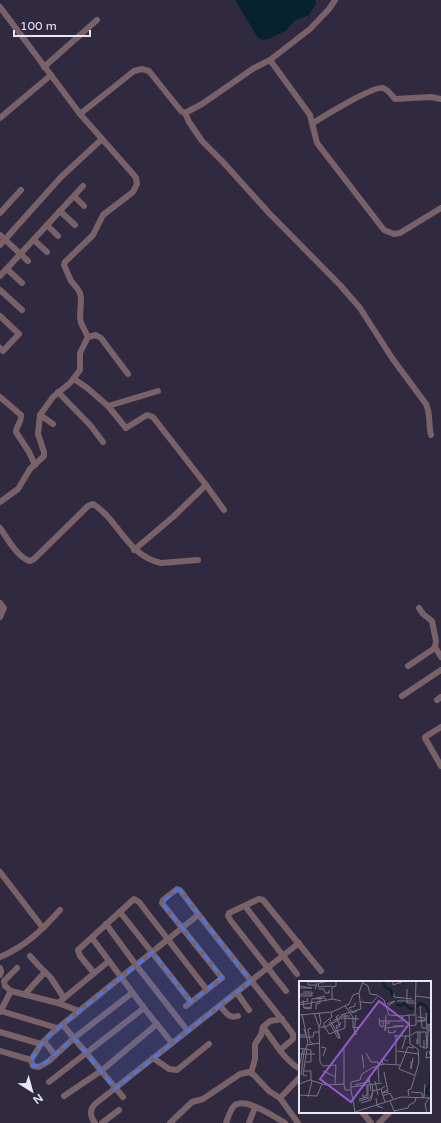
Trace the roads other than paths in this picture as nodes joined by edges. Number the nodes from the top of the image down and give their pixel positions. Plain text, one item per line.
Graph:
1 (335, 0) edge
2 (0, 8) edge
3 (97, 20) dead end
4 (270, 60) junction
5 (44, 67) junction
6 (51, 75) junction
7 (441, 99) edge
8 (185, 113) junction
9 (80, 114) junction
10 (0, 118) edge
11 (312, 123) junction
12 (102, 139) junction
13 (83, 186) dead end
14 (21, 190) dead end
15 (74, 196) junction
16 (84, 206) dead end
17 (441, 208) edge
18 (60, 211) junction
19 (0, 213) edge
20 (75, 224) dead end
21 (47, 226) junction
22 (58, 236) dead end
23 (2, 238) edge
24 (34, 240) junction
25 (0, 245) edge
26 (47, 252) dead end
27 (21, 254) junction
28 (28, 261) dead end
29 (7, 269) junction
30 (0, 276) edge
31 (22, 283) dead end
32 (0, 290) edge
33 (22, 310) dead end
34 (0, 316) edge
35 (88, 337) junction
36 (0, 348) edge
37 (128, 374) dead end
38 (74, 379) junction
39 (158, 390) dead end
40 (58, 392) junction
41 (0, 397) edge
42 (108, 406) junction
43 (40, 415) junction
44 (53, 424) dead end
45 (432, 435) dead end
46 (103, 442) dead end
47 (35, 465) junction
48 (206, 485) junction
49 (0, 502) edge
50 (224, 510) dead end
51 (0, 528) edge
52 (134, 550) junction
53 (198, 560) dead end
54 (0, 603) edge
55 (419, 608) dead end
56 (0, 617) edge
57 (435, 647) junction
58 (441, 657) edge
59 (408, 666) dead end
60 (441, 670) edge
61 (402, 696) dead end
62 (441, 727) edge
63 (439, 757) edge
64 (441, 766) edge
65 (0, 872) edge
66 (245, 906) junction
67 (60, 910) dead end
68 (120, 912) junction
69 (198, 915) junction
70 (106, 924) junction
71 (43, 928) junction
72 (182, 929) junction
73 (92, 938) junction
74 (168, 939) junction
75 (299, 943) junction
76 (153, 952) junction
77 (30, 956) dead end
78 (284, 956) junction
79 (0, 957) edge
80 (109, 961) junction
81 (136, 965) junction
82 (0, 968) edge
83 (17, 968) dead end
84 (268, 968) junction
85 (322, 971) dead end
86 (45, 972) junction
87 (94, 973) junction
88 (297, 974) dead end
89 (121, 977) junction
90 (2, 980) edge
91 (251, 981) junction
92 (207, 990) junction
93 (11, 991) junction
94 (286, 991) dead end
95 (132, 993) junction
96 (237, 993) junction
97 (25, 994) junction
98 (64, 998) junction
99 (58, 1003) junction
100 (220, 1006) junction
101 (144, 1008) junction
102 (249, 1010) dead end
103 (79, 1011) junction
104 (0, 1012) edge
105 (238, 1016) dead end
106 (282, 1019) junction
107 (157, 1024) junction
108 (63, 1025) junction
109 (263, 1027) junction
110 (57, 1028) junction
111 (187, 1030) junction
112 (0, 1032) edge
113 (74, 1038) junction
114 (42, 1043) junction
115 (172, 1043) junction
116 (209, 1044) dead end
117 (280, 1050) junction
118 (0, 1051) edge
119 (86, 1053) junction
120 (55, 1055) junction
121 (153, 1058) junction
122 (31, 1060) junction
123 (299, 1068) edge
124 (101, 1071) junction
125 (251, 1073) junction
126 (299, 1078) edge
127 (49, 1082) dead end
128 (114, 1089) junction
129 (64, 1096) dead end
130 (123, 1098) dead end
131 (280, 1098) junction
132 (255, 1107) junction
133 (119, 1110) dead end
134 (363, 1113) edge
135 (389, 1113) edge
136 (272, 1115) junction
137 (95, 1123) edge
138 (102, 1123) edge
139 (170, 1123) edge
140 (226, 1123) edge
141 (249, 1123) edge
142 (269, 1123) edge
143 (285, 1123) edge
144 (298, 1123) edge
145 (372, 1123) edge
146 (379, 1123) edge

1 - 4 street
2 - 5 street
3 - 5 street
4 - 8 street
4 - 11 street
5 - 6 street
6 - 9 street
6 - 10 street
7 - 11 street
8 - 9 street
8 - 45 street
9 - 12 street
11 - 17 street
12 - 23 street
12 - 35 street
13 - 15 street
14 - 19 street
15 - 16 street
15 - 18 street
18 - 20 street
18 - 21 street
21 - 22 street
21 - 24 street
23 - 25 street
23 - 27 street
24 - 26 street
24 - 27 street
27 - 28 street
27 - 29 street
29 - 30 street
29 - 31 street
32 - 33 street
34 - 36 street
35 - 37 street
35 - 38 street
38 - 40 street
38 - 42 street
39 - 42 street
40 - 43 street
40 - 46 street
41 - 47 street
42 - 48 street
43 - 44 street
43 - 47 street
47 - 49 street
48 - 50 street
48 - 52 street
51 - 52 street
52 - 53 street
54 - 56 street
55 - 57 street
57 - 58 street
57 - 59 street
60 - 61 street
62 - 63 street
63 - 64 street
65 - 71 street
66 - 75 street
66 - 78 street
66 - 84 street
67 - 71 street
68 - 70 street
68 - 74 street
68 - 76 street
69 - 72 street
69 - 72 street
69 - 91 street
70 - 73 street
70 - 81 street
71 - 79 street
72 - 74 street
72 - 92 street
73 - 80 street
73 - 87 street
74 - 76 street
74 - 92 street
75 - 78 street
75 - 85 street
76 - 81 street
76 - 92 street
77 - 86 street
78 - 84 street
78 - 88 street
80 - 87 street
80 - 89 street
81 - 89 street
81 - 111 street
82 - 90 street
83 - 90 street
84 - 91 street
84 - 94 street
86 - 97 street
86 - 98 street
87 - 98 street
89 - 95 street
89 - 103 street
90 - 93 street
91 - 96 street
91 - 106 street
93 - 97 street
93 - 104 street
95 - 101 street
95 - 113 street
96 - 100 street
96 - 102 street
97 - 99 street
98 - 99 street
99 - 103 street
100 - 105 street
100 - 111 street
101 - 107 street
101 - 119 street
103 - 108 street
104 - 110 street
106 - 109 street
106 - 117 street
107 - 115 street
107 - 124 street
108 - 110 street
108 - 113 street
109 - 117 street
109 - 125 street
110 - 114 street
111 - 115 street
112 - 114 street
113 - 119 street
113 - 120 street
114 - 120 street
114 - 122 street
115 - 121 street
116 - 121 street
117 - 123 street
118 - 122 street
119 - 124 street
119 - 127 street
120 - 122 street
121 - 128 street
124 - 128 street
124 - 129 street
125 - 131 street
125 - 139 street
126 - 131 street
128 - 130 street
128 - 137 street
131 - 144 street
132 - 136 street
132 - 140 street
132 - 141 street
133 - 138 street
134 - 145 street
135 - 146 street
136 - 142 street
136 - 143 street

